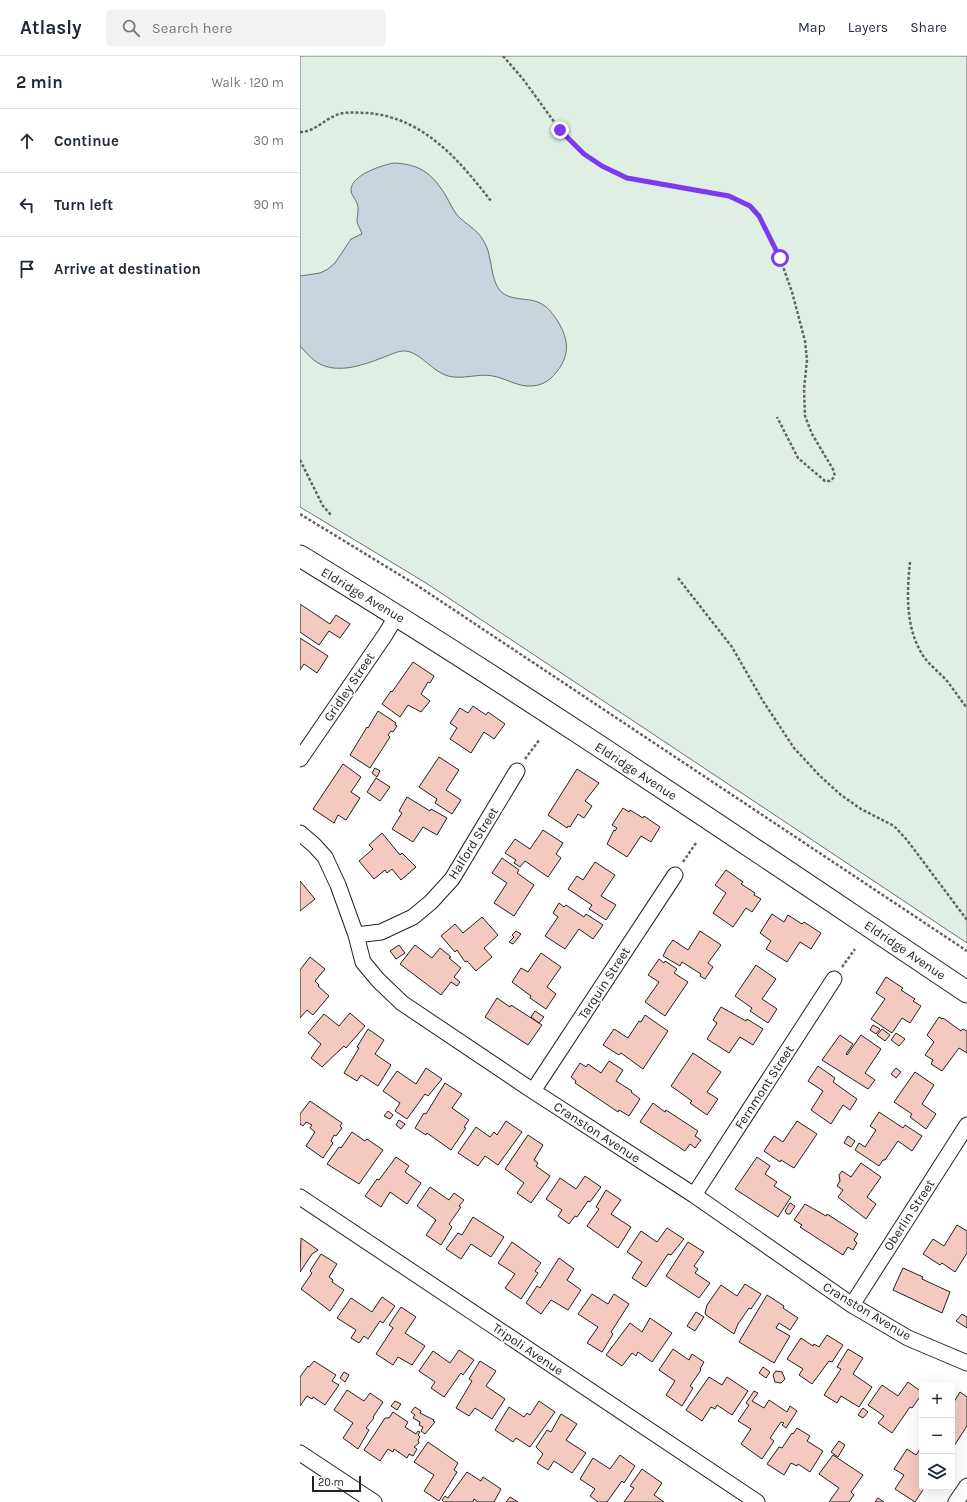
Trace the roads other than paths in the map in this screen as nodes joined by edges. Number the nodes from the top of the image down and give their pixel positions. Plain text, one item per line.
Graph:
1 (300, 556) edge
2 (397, 615) junction
3 (300, 759) edge
4 (517, 771) road end
5 (300, 833) edge
6 (676, 875) road end
7 (356, 935) junction
8 (834, 979) road end
9 (967, 992) edge
10 (533, 1091) junction
11 (967, 1125) edge
12 (694, 1195) junction
13 (300, 1197) edge
14 (852, 1305) junction
15 (967, 1362) edge
16 (300, 1453) edge
17 (967, 1486) edge
18 (374, 1502) edge
19 (757, 1502) edge
20 (956, 1502) edge

1 - 2 street, Eldridge Avenue
2 - 3 street, Gridley Street
2 - 9 street, Eldridge Avenue
4 - 7 street, Halford Street
5 - 7 street, Cranston Avenue
6 - 10 street, Tarquin Street
7 - 10 street, Cranston Avenue
8 - 12 street, Fernmont Street
10 - 12 street, Cranston Avenue
11 - 14 street, Oberlin Street
12 - 14 street, Cranston Avenue
13 - 19 street, Tripoli Avenue
14 - 15 street, Cranston Avenue
16 - 18 street
17 - 20 street

